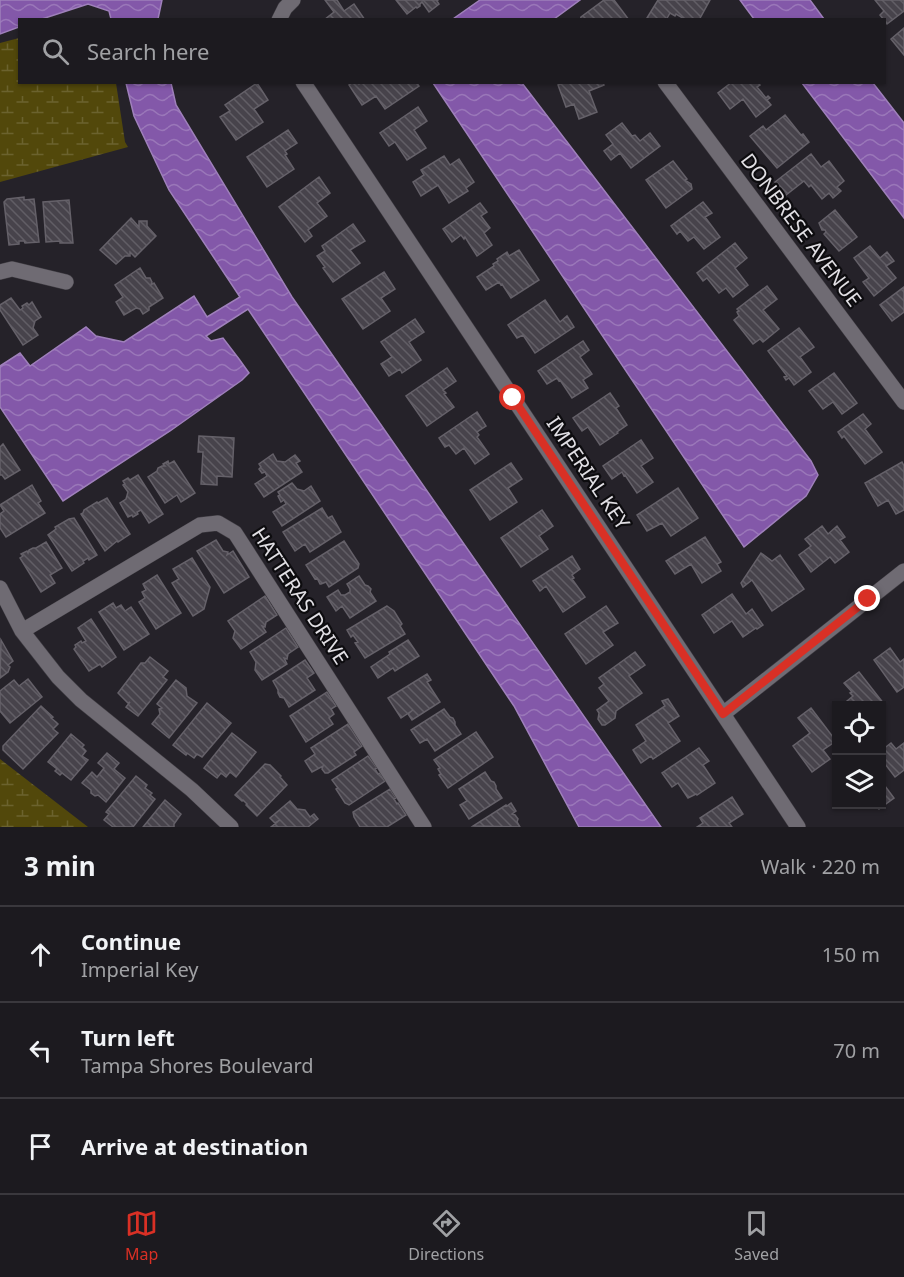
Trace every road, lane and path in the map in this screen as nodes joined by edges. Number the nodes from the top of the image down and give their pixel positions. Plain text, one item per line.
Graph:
1 (293, 0) edge
2 (280, 18) edge
3 (304, 84) edge
4 (666, 84) edge
5 (0, 272) edge
6 (66, 282) dead end
7 (904, 402) edge
8 (904, 571) edge
9 (0, 588) edge
10 (22, 631) junction
11 (723, 714) junction
12 (231, 827) edge
13 (424, 827) edge
14 (798, 827) edge

1 - 2 street
3 - 11 street, IMPERIAL KEY
4 - 7 street, DONBRESE AVENUE
5 - 6 street
8 - 11 street
9 - 10 street
10 - 12 street
10 - 13 street, HATTERAS DRIVE
11 - 14 street, IMPERIAL KEY

